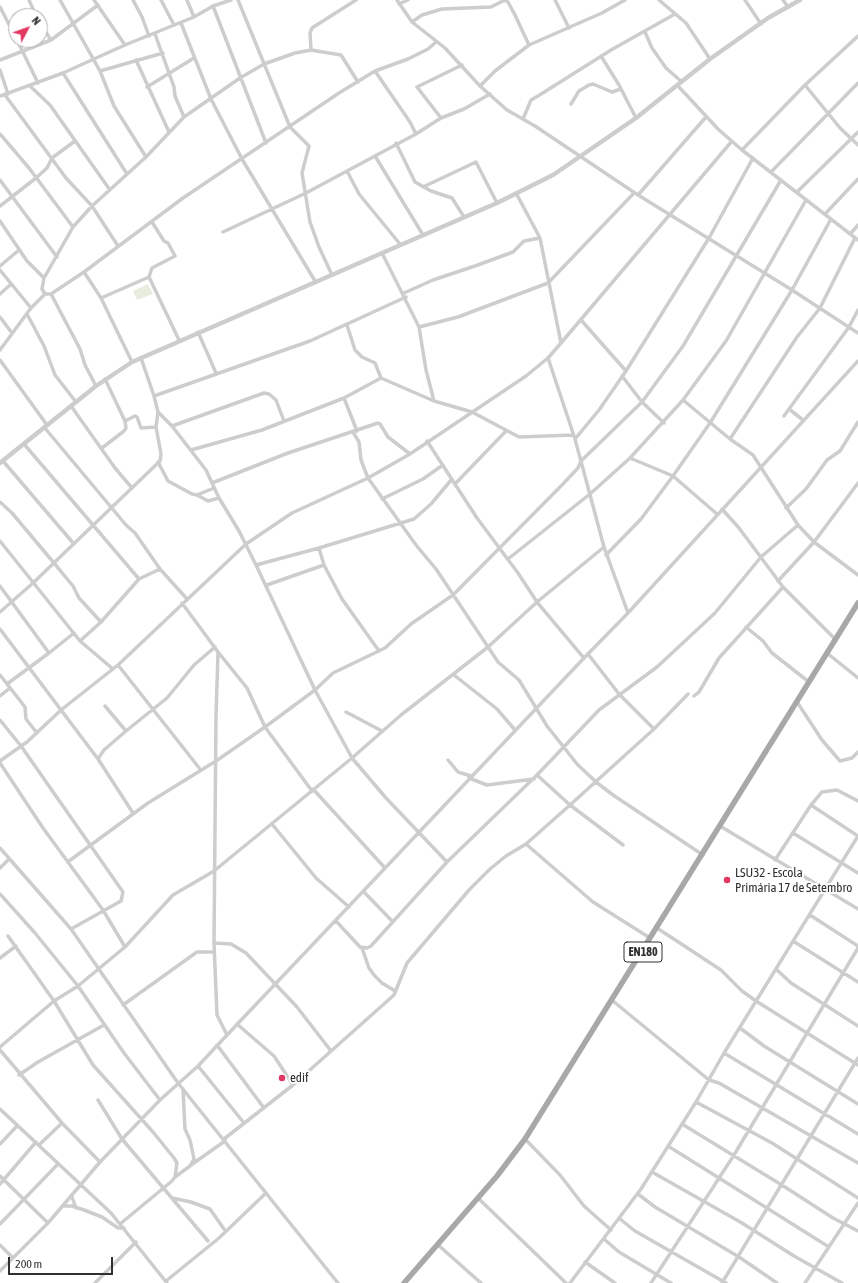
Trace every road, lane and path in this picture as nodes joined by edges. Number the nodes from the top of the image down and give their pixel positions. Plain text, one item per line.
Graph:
1 (60, 0) edge
2 (94, 0) edge
3 (133, 0) edge
4 (161, 0) edge
5 (187, 0) edge
6 (231, 0) edge
7 (238, 0) edge
8 (356, 0) edge
9 (397, 0) edge
10 (408, 0) edge
11 (555, 0) edge
12 (625, 0) edge
13 (659, 0) edge
14 (746, 0) edge
15 (783, 0) edge
16 (800, 0) edge
17 (399, 4) junction
18 (98, 5) junction
19 (213, 6) junction
20 (0, 7) edge
21 (788, 7) junction
22 (675, 14) junction
23 (194, 17) junction
24 (181, 22) junction
25 (412, 22) junction
26 (8, 23) edge
27 (74, 23) junction
28 (761, 24) junction
29 (174, 25) junction
30 (569, 28) junction
31 (646, 32) junction
32 (154, 34) junction
33 (48, 35) edge
34 (149, 36) junction
35 (858, 36) edge
36 (51, 40) junction
37 (436, 42) junction
38 (125, 45) junction
39 (530, 45) junction
40 (20, 48) edge
41 (310, 50) junction
42 (22, 51) junction
43 (163, 53) junction
44 (601, 56) junction
45 (194, 58) junction
46 (94, 59) junction
47 (710, 59) junction
48 (0, 60) edge
49 (136, 60) junction
50 (264, 64) junction
51 (462, 65) junction
52 (0, 70) edge
53 (100, 71) junction
54 (375, 71) junction
55 (63, 73) junction
56 (168, 74) junction
57 (240, 78) junction
58 (358, 82) junction
59 (682, 82) junction
60 (38, 83) junction
61 (858, 83) edge
62 (805, 85) junction
63 (30, 86) junction
64 (480, 86) junction
65 (678, 86) junction
66 (147, 87) junction
67 (621, 89) junction
68 (490, 94) junction
69 (4, 95) edge
70 (211, 99) junction
71 (571, 104) dead end
72 (828, 113) junction
73 (184, 117) junction
74 (706, 117) junction
75 (441, 118) junction
76 (636, 118) junction
77 (524, 119) junction
78 (290, 126) junction
79 (169, 132) junction
80 (858, 132) edge
81 (0, 134) edge
82 (416, 134) junction
83 (851, 139) junction
84 (75, 140) junction
85 (732, 141) junction
86 (266, 143) junction
87 (396, 143) junction
88 (858, 145) edge
89 (742, 150) junction
90 (375, 156) junction
91 (146, 157) junction
92 (52, 158) junction
93 (581, 158) junction
94 (753, 158) junction
95 (242, 159) junction
96 (347, 171) junction
97 (771, 172) junction
98 (127, 174) junction
99 (36, 178) junction
100 (858, 179) edge
101 (0, 180) edge
102 (781, 180) junction
103 (423, 187) junction
104 (110, 190) junction
105 (797, 192) junction
106 (306, 193) junction
107 (516, 193) junction
108 (636, 194) junction
109 (12, 197) junction
110 (806, 200) junction
111 (497, 203) junction
112 (0, 206) edge
113 (92, 206) junction
114 (272, 210) junction
115 (825, 214) junction
116 (671, 215) junction
117 (464, 217) junction
118 (831, 219) junction
119 (0, 221) edge
120 (152, 222) junction
121 (858, 225) edge
122 (74, 227) junction
123 (223, 232) dead end
124 (851, 233) junction
125 (423, 235) junction
126 (540, 238) junction
127 (709, 238) junction
128 (857, 239) edge
129 (400, 244) junction
130 (118, 246) junction
131 (19, 250) junction
132 (382, 253) junction
133 (736, 256) junction
134 (57, 257) junction
135 (0, 266) edge
136 (0, 270) edge
137 (84, 272) junction
138 (765, 274) junction
139 (332, 275) junction
140 (149, 277) junction
141 (44, 278) junction
142 (315, 281) junction
143 (548, 283) junction
144 (11, 284) junction
145 (792, 290) junction
146 (404, 293) junction
147 (0, 294) edge
148 (45, 294) junction
149 (51, 294) junction
150 (406, 297) junction
151 (101, 298) junction
152 (31, 308) junction
153 (820, 308) junction
154 (858, 310) edge
155 (27, 314) junction
156 (0, 317) edge
157 (581, 320) junction
158 (347, 325) junction
159 (849, 327) junction
160 (419, 328) junction
161 (198, 332) junction
162 (12, 333) junction
163 (858, 333) edge
164 (179, 340) junction
165 (561, 343) junction
166 (0, 350) edge
167 (141, 358) junction
168 (548, 358) junction
169 (0, 360) edge
170 (858, 361) edge
171 (132, 362) junction
172 (626, 371) junction
173 (216, 373) junction
174 (622, 376) junction
175 (381, 378) junction
176 (105, 379) junction
177 (96, 386) junction
178 (154, 396) junction
179 (344, 398) junction
180 (684, 400) junction
181 (434, 401) junction
182 (76, 402) junction
183 (642, 402) junction
184 (71, 406) junction
185 (789, 409) junction
186 (158, 412) junction
187 (472, 412) junction
188 (784, 416) dead end
189 (803, 420) junction
190 (124, 421) junction
191 (284, 421) junction
192 (858, 422) edge
193 (664, 423) junction
194 (710, 423) junction
195 (46, 426) junction
196 (172, 426) junction
197 (156, 427) junction
198 (506, 431) junction
199 (355, 432) junction
200 (573, 434) junction
201 (575, 439) junction
202 (730, 439) junction
203 (427, 441) junction
204 (24, 444) junction
205 (102, 448) junction
206 (191, 450) junction
207 (410, 454) junction
208 (630, 458) junction
209 (581, 461) junction
210 (2, 462) edge
211 (158, 462) junction
212 (443, 465) junction
213 (760, 466) junction
214 (674, 476) junction
215 (368, 478) junction
216 (452, 479) junction
217 (212, 483) junction
218 (858, 483) edge
219 (455, 484) junction
220 (132, 488) junction
221 (214, 488) junction
222 (590, 494) junction
223 (197, 495) junction
224 (219, 498) junction
225 (382, 499) junction
226 (0, 502) edge
227 (112, 508) junction
228 (786, 508) junction
229 (722, 509) junction
230 (717, 514) junction
231 (402, 524) junction
232 (798, 524) junction
233 (94, 526) junction
234 (0, 541) edge
235 (814, 542) junction
236 (74, 544) junction
237 (246, 544) junction
238 (604, 547) junction
239 (319, 548) junction
240 (499, 548) junction
241 (606, 555) junction
242 (761, 557) junction
243 (508, 560) junction
244 (54, 563) junction
245 (256, 565) junction
246 (324, 565) junction
247 (160, 569) junction
248 (858, 575) edge
249 (139, 580) junction
250 (778, 581) junction
251 (34, 584) junction
252 (267, 585) junction
253 (0, 586) edge
254 (783, 586) junction
255 (453, 594) junction
256 (187, 599) junction
257 (12, 601) junction
258 (537, 602) junction
259 (858, 603) edge
260 (182, 604) junction
261 (0, 612) edge
262 (628, 613) junction
263 (101, 622) junction
264 (746, 627) junction
265 (0, 629) edge
266 (74, 633) junction
267 (836, 640) junction
268 (80, 641) junction
269 (215, 647) junction
270 (488, 647) junction
271 (379, 651) junction
272 (218, 652) junction
273 (49, 653) junction
274 (827, 653) junction
275 (588, 654) junction
276 (584, 658) junction
277 (118, 666) junction
278 (29, 668) junction
279 (113, 669) junction
280 (0, 675) edge
281 (454, 675) junction
282 (858, 678) edge
283 (810, 683) junction
284 (7, 684) junction
285 (10, 688) junction
286 (315, 690) junction
287 (619, 694) junction
288 (688, 694) dead end
289 (0, 696) edge
290 (694, 696) dead end
291 (797, 702) junction
292 (105, 706) dead end
293 (153, 709) junction
294 (536, 709) junction
295 (61, 710) junction
296 (346, 712) dead end
297 (0, 720) edge
298 (265, 727) junction
299 (654, 729) junction
300 (515, 730) junction
301 (126, 731) junction
302 (382, 731) junction
303 (37, 733) junction
304 (21, 746) junction
305 (564, 748) junction
306 (858, 752) edge
307 (352, 758) junction
308 (98, 759) junction
309 (448, 760) dead end
310 (216, 761) junction
311 (0, 762) edge
312 (200, 769) junction
313 (538, 776) junction
314 (470, 777) junction
315 (534, 779) junction
316 (596, 782) junction
317 (313, 790) junction
318 (858, 801) edge
319 (570, 805) junction
320 (811, 806) junction
321 (134, 813) junction
322 (272, 824) junction
323 (720, 826) junction
324 (420, 832) junction
325 (793, 833) junction
326 (858, 836) edge
327 (91, 844) junction
328 (526, 844) junction
329 (623, 845) dead end
330 (0, 848) edge
331 (703, 855) junction
332 (9, 859) junction
333 (775, 860) junction
334 (69, 861) junction
335 (448, 862) junction
336 (842, 863) junction
337 (0, 868) edge
338 (385, 868) junction
339 (214, 871) junction
340 (858, 873) edge
341 (826, 890) junction
342 (364, 892) junction
343 (0, 894) edge
344 (349, 907) junction
345 (103, 910) junction
346 (858, 910) edge
347 (810, 915) junction
348 (336, 921) junction
349 (392, 921) junction
350 (657, 928) junction
351 (71, 929) junction
352 (8, 936) dead end
353 (651, 939) junction
354 (793, 941) junction
355 (214, 944) junction
356 (16, 946) junction
357 (125, 947) junction
358 (858, 947) edge
359 (362, 948) junction
360 (214, 952) junction
361 (0, 958) edge
362 (98, 969) junction
363 (776, 969) junction
364 (843, 973) junction
365 (858, 982) edge
366 (276, 983) junction
367 (78, 986) junction
368 (395, 991) junction
369 (54, 1001) junction
370 (612, 1001) junction
371 (756, 1001) junction
372 (825, 1004) junction
373 (123, 1005) junction
374 (238, 1024) junction
375 (104, 1025) junction
376 (858, 1026) edge
377 (740, 1028) junction
378 (808, 1033) junction
379 (227, 1035) junction
380 (78, 1041) junction
381 (217, 1045) junction
382 (0, 1047) edge
383 (0, 1050) edge
384 (331, 1050) junction
385 (724, 1053) junction
386 (858, 1058) edge
387 (790, 1061) junction
388 (857, 1064) edge
389 (198, 1066) junction
390 (19, 1075) junction
391 (709, 1080) junction
392 (178, 1083) junction
393 (293, 1085) junction
394 (775, 1085) junction
395 (183, 1089) junction
396 (838, 1092) junction
397 (98, 1100) dead end
398 (160, 1100) junction
399 (696, 1102) junction
400 (858, 1104) edge
401 (264, 1108) junction
402 (762, 1109) junction
403 (0, 1110) edge
404 (825, 1115) junction
405 (143, 1119) junction
406 (62, 1123) junction
407 (244, 1123) junction
408 (682, 1124) junction
409 (17, 1126) junction
410 (749, 1131) junction
411 (858, 1134) edge
412 (812, 1137) junction
413 (122, 1139) junction
414 (224, 1140) junction
415 (526, 1140) junction
416 (0, 1144) edge
417 (38, 1144) junction
418 (668, 1146) junction
419 (734, 1156) junction
420 (798, 1159) junction
421 (100, 1162) junction
422 (858, 1162) edge
423 (58, 1164) junction
424 (190, 1166) junction
425 (652, 1172) junction
426 (0, 1176) edge
427 (175, 1177) junction
428 (719, 1178) junction
429 (4, 1180) junction
430 (0, 1184) edge
431 (782, 1185) junction
432 (80, 1186) junction
433 (164, 1188) junction
434 (266, 1193) junction
435 (638, 1194) junction
436 (72, 1196) junction
437 (172, 1198) junction
438 (478, 1198) junction
439 (858, 1198) edge
440 (24, 1199) junction
441 (704, 1201) junction
442 (858, 1203) edge
443 (62, 1206) junction
444 (76, 1208) junction
445 (767, 1208) junction
446 (620, 1219) junction
447 (48, 1222) junction
448 (0, 1224) edge
449 (120, 1224) junction
450 (844, 1224) junction
451 (688, 1227) junction
452 (124, 1228) junction
453 (224, 1228) dead end
454 (611, 1230) junction
455 (753, 1231) junction
456 (858, 1231) edge
457 (604, 1239) junction
458 (208, 1241) dead end
459 (136, 1242) junction
460 (437, 1244) junction
461 (0, 1245) edge
462 (829, 1247) junction
463 (672, 1252) junction
464 (739, 1257) junction
465 (13, 1258) junction
466 (585, 1262) junction
467 (815, 1268) junction
468 (0, 1271) edge
469 (656, 1274) junction
470 (167, 1282) edge
471 (724, 1282) edge
472 (96, 1283) edge
473 (338, 1283) edge
474 (404, 1283) edge
475 (481, 1283) edge
476 (566, 1283) edge
477 (570, 1283) edge
478 (616, 1283) edge
479 (651, 1283) edge
480 (671, 1283) edge
481 (777, 1283) edge
482 (805, 1283) edge
483 (842, 1283) edge

1 - 27 street
2 - 18 street
3 - 34 street
4 - 29 street
5 - 23 street
6 - 19 street
7 - 50 street
8 - 41 street
9 - 17 street
10 - 17 street
11 - 30 street
12 - 30 street
13 - 22 street
14 - 28 street
15 - 21 street
16 - 21 street
17 - 25 street
18 - 27 street
18 - 38 street
19 - 23 street
19 - 57 street
20 - 26 street
21 - 28 street
22 - 31 street
22 - 47 street
23 - 24 street
24 - 29 street
24 - 45 street
25 - 37 street
25 - 39 street
27 - 36 street
27 - 46 street
28 - 47 street
29 - 32 street
30 - 39 street
31 - 44 street
31 - 59 street
32 - 34 street
32 - 43 street
33 - 36 street
34 - 38 street
35 - 62 street
36 - 42 street
37 - 51 street
37 - 54 street
38 - 46 street
39 - 64 street
40 - 42 street
41 - 50 street
41 - 58 street
42 - 48 street
42 - 60 street
43 - 49 street
43 - 56 street
44 - 67 street
44 - 77 street
45 - 56 street
45 - 70 street
46 - 53 street
46 - 55 street
47 - 59 street
49 - 53 street
49 - 66 street
50 - 57 street
50 - 78 street
51 - 64 street
51 - 75 street
52 - 69 street
53 - 91 street
54 - 58 street
54 - 82 street
55 - 60 street
55 - 98 street
56 - 66 street
56 - 73 street
57 - 70 street
57 - 86 street
58 - 78 street
59 - 65 street
60 - 63 street
61 - 72 street
62 - 72 street
62 - 89 street
63 - 69 street
63 - 84 street
64 - 68 street
65 - 74 street
65 - 76 street
66 - 79 street
67 - 71 street
67 - 76 street
68 - 75 street
68 - 77 street
69 - 92 street
70 - 73 street
70 - 95 street
72 - 83 street
72 - 97 street
73 - 79 street
74 - 85 street
74 - 108 street
75 - 82 street
76 - 93 street
77 - 93 street
78 - 86 street
78 - 106 street
79 - 91 street
80 - 83 street
81 - 99 street
82 - 87 street
83 - 88 street
83 - 105 street
84 - 92 street
84 - 104 street
85 - 89 street
85 - 116 street
86 - 95 street
87 - 90 street
87 - 103 street
89 - 94 street
90 - 96 street
90 - 125 street
91 - 98 street
92 - 99 street
92 - 113 street
93 - 107 street
93 - 108 street
94 - 97 street
94 - 127 street
95 - 114 street
95 - 120 street
96 - 106 street
96 - 129 street
97 - 102 street
98 - 104 street
99 - 109 street
99 - 122 street
100 - 115 street
101 - 109 street
102 - 105 street
102 - 133 street
103 - 111 street
103 - 117 street
104 - 113 street
105 - 110 street
106 - 114 street
106 - 139 street
107 - 111 street
107 - 126 street
108 - 116 street
108 - 143 street
109 - 112 street
109 - 134 street
110 - 115 street
110 - 138 street
111 - 117 street
113 - 122 street
113 - 130 street
114 - 123 street
114 - 142 street
115 - 118 street
116 - 127 street
116 - 157 street
117 - 125 street
118 - 124 street
118 - 145 street
119 - 131 street
120 - 130 street
120 - 140 street
121 - 124 street
122 - 134 street
124 - 128 street
125 - 129 street
126 - 143 street
126 - 146 street
127 - 133 street
127 - 172 street
128 - 153 street
129 - 132 street
130 - 137 street
131 - 135 street
131 - 141 street
132 - 139 street
132 - 146 street
133 - 138 street
133 - 183 street
134 - 141 street
136 - 144 street
137 - 149 street
137 - 151 street
138 - 145 street
138 - 180 street
139 - 142 street
140 - 151 street
140 - 164 street
141 - 148 street
142 - 161 street
143 - 160 street
143 - 165 street
144 - 147 street
144 - 152 street
145 - 153 street
145 - 194 street
146 - 150 street
148 - 149 street
148 - 152 street
149 - 177 street
150 - 158 street
150 - 160 street
151 - 171 street
152 - 155 street
153 - 159 street
153 - 202 street
154 - 159 street
155 - 162 street
155 - 182 street
156 - 162 street
157 - 165 street
157 - 172 street
158 - 173 street
158 - 175 street
159 - 163 street
159 - 185 street
160 - 181 street
161 - 164 street
161 - 173 street
162 - 166 street
164 - 167 street
165 - 168 street
167 - 171 street
167 - 178 street
168 - 187 street
168 - 200 street
169 - 195 street
170 - 189 street
171 - 176 street
172 - 174 street
173 - 178 street
174 - 183 street
174 - 201 street
175 - 179 street
175 - 181 street
176 - 177 street
176 - 190 street
177 - 182 street
178 - 186 street
179 - 191 street
179 - 199 street
180 - 193 street
180 - 194 street
181 - 187 street
182 - 184 street
183 - 193 street
183 - 209 street
184 - 195 street
184 - 205 street
185 - 188 street
185 - 189 street
186 - 196 street
186 - 197 street
187 - 198 street
187 - 203 street
189 - 213 street
190 - 197 street
190 - 205 street
191 - 196 street
191 - 206 street
192 - 228 street
193 - 208 street
194 - 202 street
194 - 214 street
195 - 204 street
195 - 227 street
196 - 206 street
197 - 211 street
198 - 200 street
198 - 219 street
199 - 207 street
199 - 215 street
199 - 217 street
200 - 201 street
201 - 209 street
202 - 213 street
203 - 207 street
203 - 212 street
204 - 210 street
204 - 233 street
205 - 220 street
206 - 217 street
207 - 215 street
208 - 214 street
208 - 222 street
209 - 222 street
209 - 240 street
210 - 236 street
211 - 220 street
211 - 223 street
212 - 216 street
212 - 225 street
213 - 228 street
213 - 229 street
214 - 230 street
214 - 241 street
215 - 225 street
215 - 237 street
216 - 219 street
216 - 231 street
217 - 221 street
218 - 235 street
219 - 240 street
220 - 227 street
221 - 223 street
221 - 224 street
222 - 238 street
222 - 243 street
223 - 224 street
224 - 237 street
225 - 231 street
226 - 244 street
227 - 233 street
227 - 247 street
228 - 232 street
229 - 230 street
229 - 242 street
230 - 262 street
231 - 239 street
231 - 255 street
232 - 235 street
232 - 242 street
233 - 236 street
233 - 249 street
234 - 251 street
235 - 248 street
235 - 250 street
236 - 244 street
237 - 245 street
237 - 256 street
238 - 241 street
238 - 258 street
239 - 245 street
239 - 246 street
240 - 243 street
240 - 255 street
241 - 262 street
242 - 250 street
242 - 287 street
243 - 258 street
244 - 251 street
244 - 263 street
245 - 252 street
246 - 252 street
246 - 271 street
247 - 249 street
247 - 256 street
249 - 263 street
250 - 254 street
251 - 257 street
251 - 266 street
252 - 286 street
253 - 257 street
254 - 264 street
254 - 267 street
255 - 270 street
255 - 271 street
256 - 260 street
257 - 261 street
257 - 273 street
258 - 270 street
258 - 276 street
259 - 267 main road, EN180
260 - 269 street
260 - 277 street
262 - 275 street
263 - 268 street
264 - 283 street
264 - 290 street
265 - 278 street
266 - 268 street
266 - 273 street
267 - 274 main road, EN180
268 - 279 street
269 - 272 street
269 - 293 street
270 - 281 street
270 - 294 street
271 - 286 street
272 - 298 street
272 - 310 street
273 - 278 street
274 - 282 street
274 - 283 main road, EN180
275 - 276 street
275 - 287 street
276 - 294 street
277 - 279 street
277 - 293 street
278 - 284 street
278 - 295 street
279 - 295 street
280 - 284 street
281 - 300 street
281 - 302 street
283 - 291 main road, EN180
284 - 285 street
285 - 289 street
285 - 303 street
286 - 298 street
286 - 307 street
287 - 299 street
287 - 305 street
288 - 299 street
291 - 306 street
291 - 323 main road, EN180
292 - 301 street
293 - 301 street
293 - 312 street
294 - 300 street
294 - 305 street
295 - 303 street
295 - 308 street
296 - 302 street
297 - 304 street
298 - 310 street
298 - 317 street
299 - 316 street
300 - 314 street
301 - 308 street
302 - 307 street
303 - 304 street
304 - 311 street
304 - 327 street
305 - 313 street
305 - 316 street
307 - 317 street
307 - 324 street
308 - 321 street
309 - 314 street
310 - 312 street
310 - 339 street
311 - 334 street
312 - 321 street
313 - 315 street
313 - 319 street
314 - 315 street
314 - 324 street
315 - 335 street
316 - 319 street
316 - 331 street
317 - 322 street
317 - 338 street
318 - 320 street
319 - 328 street
319 - 329 street
320 - 325 street
320 - 326 street
321 - 327 street
322 - 339 street
322 - 344 street
323 - 331 main road, EN180
323 - 333 street
324 - 335 street
324 - 338 street
325 - 333 street
325 - 336 street
326 - 336 street
327 - 334 street
327 - 345 street
328 - 353 street
328 - 368 street
330 - 332 street
331 - 350 main road, EN180
332 - 337 street
332 - 351 street
333 - 341 street
334 - 345 street
335 - 349 street
336 - 340 street
336 - 341 street
338 - 342 street
339 - 355 street
339 - 357 street
341 - 346 street
341 - 347 street
342 - 344 street
342 - 349 street
343 - 367 street
344 - 348 street
345 - 351 street
345 - 357 street
347 - 354 street
347 - 358 street
348 - 359 street
348 - 366 street
349 - 359 street
350 - 353 main road, EN180
350 - 371 street
351 - 362 street
352 - 356 street
353 - 370 main road, EN180
354 - 363 street
354 - 364 street
355 - 360 street
355 - 366 street
356 - 361 street
356 - 369 street
357 - 362 street
358 - 364 street
359 - 368 street
360 - 373 street
360 - 379 street
362 - 367 street
362 - 373 street
363 - 371 street
363 - 372 street
364 - 365 street
364 - 372 street
366 - 374 street
366 - 384 street
367 - 369 street
367 - 375 street
368 - 384 street
369 - 380 street
369 - 382 street
370 - 391 street
370 - 415 main road, EN180
371 - 377 street
371 - 378 street
372 - 376 street
372 - 378 street
373 - 392 street
374 - 379 street
374 - 393 street
375 - 380 street
375 - 398 street
377 - 385 street
377 - 387 street
378 - 387 street
378 - 388 street
379 - 381 street
380 - 390 street
380 - 405 street
381 - 389 street
381 - 401 street
383 - 390 street
384 - 393 street
385 - 391 street
385 - 394 street
386 - 388 street
387 - 394 street
387 - 396 street
388 - 396 street
389 - 392 street
389 - 407 street
390 - 406 street
391 - 399 street
391 - 402 street
392 - 395 street
392 - 398 street
393 - 401 street
394 - 402 street
394 - 404 street
395 - 414 street
395 - 424 street
396 - 400 street
396 - 404 street
397 - 413 street
398 - 405 street
399 - 408 street
399 - 410 street
401 - 407 street
402 - 410 street
402 - 412 street
403 - 409 street
404 - 411 street
404 - 412 street
405 - 413 street
405 - 427 street
406 - 417 street
406 - 421 street
407 - 414 street
408 - 418 street
408 - 419 street
409 - 416 street
409 - 417 street
410 - 419 street
410 - 420 street
412 - 420 street
412 - 422 street
413 - 421 street
413 - 433 street
414 - 424 street
414 - 434 street
415 - 438 main road, EN180
415 - 454 street
417 - 423 street
417 - 429 street
418 - 425 street
418 - 428 street
419 - 428 street
419 - 431 street
420 - 431 street
420 - 439 street
421 - 432 street
423 - 432 street
423 - 440 street
424 - 427 street
425 - 435 street
425 - 441 street
426 - 429 street
427 - 433 street
428 - 441 street
428 - 445 street
429 - 430 street
429 - 440 street
431 - 445 street
431 - 450 street
432 - 436 street
432 - 449 street
433 - 437 street
433 - 449 street
434 - 470 street
434 - 473 street
435 - 446 street
435 - 451 street
436 - 443 street
436 - 444 street
437 - 453 street
437 - 458 street
438 - 460 main road, EN180
438 - 476 street
440 - 447 street
440 - 448 street
441 - 451 street
441 - 455 street
442 - 450 street
443 - 444 street
443 - 447 street
444 - 452 street
445 - 455 street
445 - 462 street
446 - 454 street
446 - 463 street
447 - 465 street
449 - 452 street
450 - 456 street
450 - 462 street
451 - 463 street
451 - 464 street
452 - 459 street
454 - 457 street
455 - 464 street
455 - 467 street
457 - 466 street
457 - 469 street
459 - 470 street
459 - 472 street
460 - 474 main road, EN180
460 - 475 street
461 - 465 street
462 - 467 street
463 - 469 street
463 - 471 street
464 - 471 street
464 - 481 street
465 - 468 street
466 - 477 street
466 - 478 street
467 - 482 street
467 - 483 street
469 - 479 street
469 - 480 street

